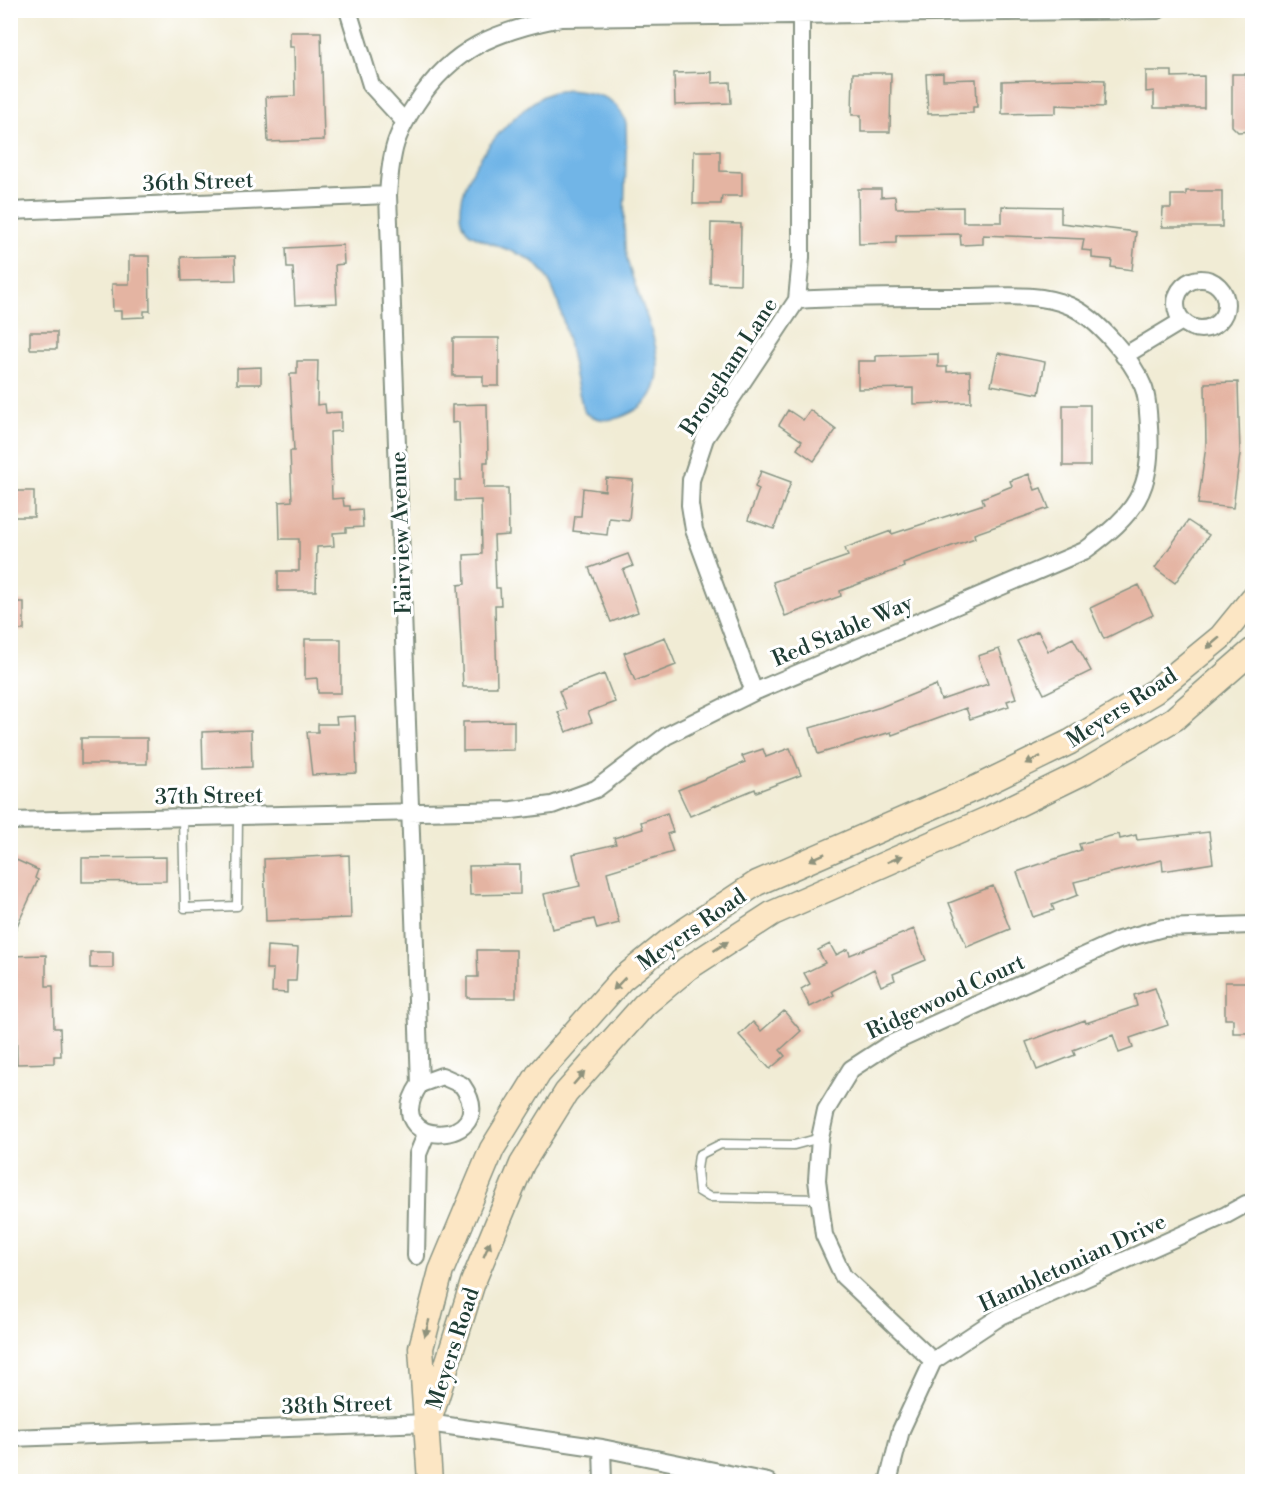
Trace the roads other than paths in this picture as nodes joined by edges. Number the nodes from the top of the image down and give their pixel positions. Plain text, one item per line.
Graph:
1 (348, 10) edge
2 (1158, 10) edge
3 (801, 16) junction
4 (404, 121) junction
5 (388, 195) junction
6 (10, 211) edge
7 (797, 300) junction
8 (1182, 321) dead end
9 (1124, 356) junction
10 (1252, 599) edge
11 (1252, 651) edge
12 (754, 692) junction
13 (409, 813) junction
14 (238, 816) junction
15 (183, 818) junction
16 (10, 821) edge
17 (1252, 926) edge
18 (420, 1083) junction
19 (427, 1132) junction
20 (820, 1138) junction
21 (819, 1199) junction
22 (1252, 1206) edge
23 (416, 1256) dead end
24 (933, 1361) junction
25 (428, 1423) junction
26 (10, 1438) edge
27 (602, 1448) junction
28 (430, 1482) edge
29 (603, 1482) edge
30 (768, 1482) edge
31 (888, 1482) edge

1 - 4 street
2 - 3 street, Fairview Avenue
3 - 4 street, Fairview Avenue
3 - 7 street, Brougham Lane
4 - 5 street, Fairview Avenue
5 - 6 street, 36th Street
5 - 13 street, Fairview Avenue
7 - 9 street, Red Stable Way
7 - 12 street, Brougham Lane
8 - 9 street
9 - 12 street, Red Stable Way
10 -> 25 street, Meyers Road
25 -> 11 street, Meyers Road
12 - 13 street, Red Stable Way
13 - 14 street, 37th Street
13 - 18 street, Fairview Avenue
14 - 15 street, 37th Street
14 - 15 lane
15 - 16 street, 37th Street
17 - 20 street, Ridgewood Court
18 - 19 street, Fairview Avenue
18 - 19 street
19 - 23 street
20 - 21 street, Ridgewood Court
20 - 21 lane
21 - 24 street, Ridgewood Court
22 - 24 street, Hambletonian Drive
24 - 31 street
25 - 26 street, 38th Street
25 - 27 street, 38th Street
25 - 28 street
27 - 29 street
27 - 30 street, 38th Street

